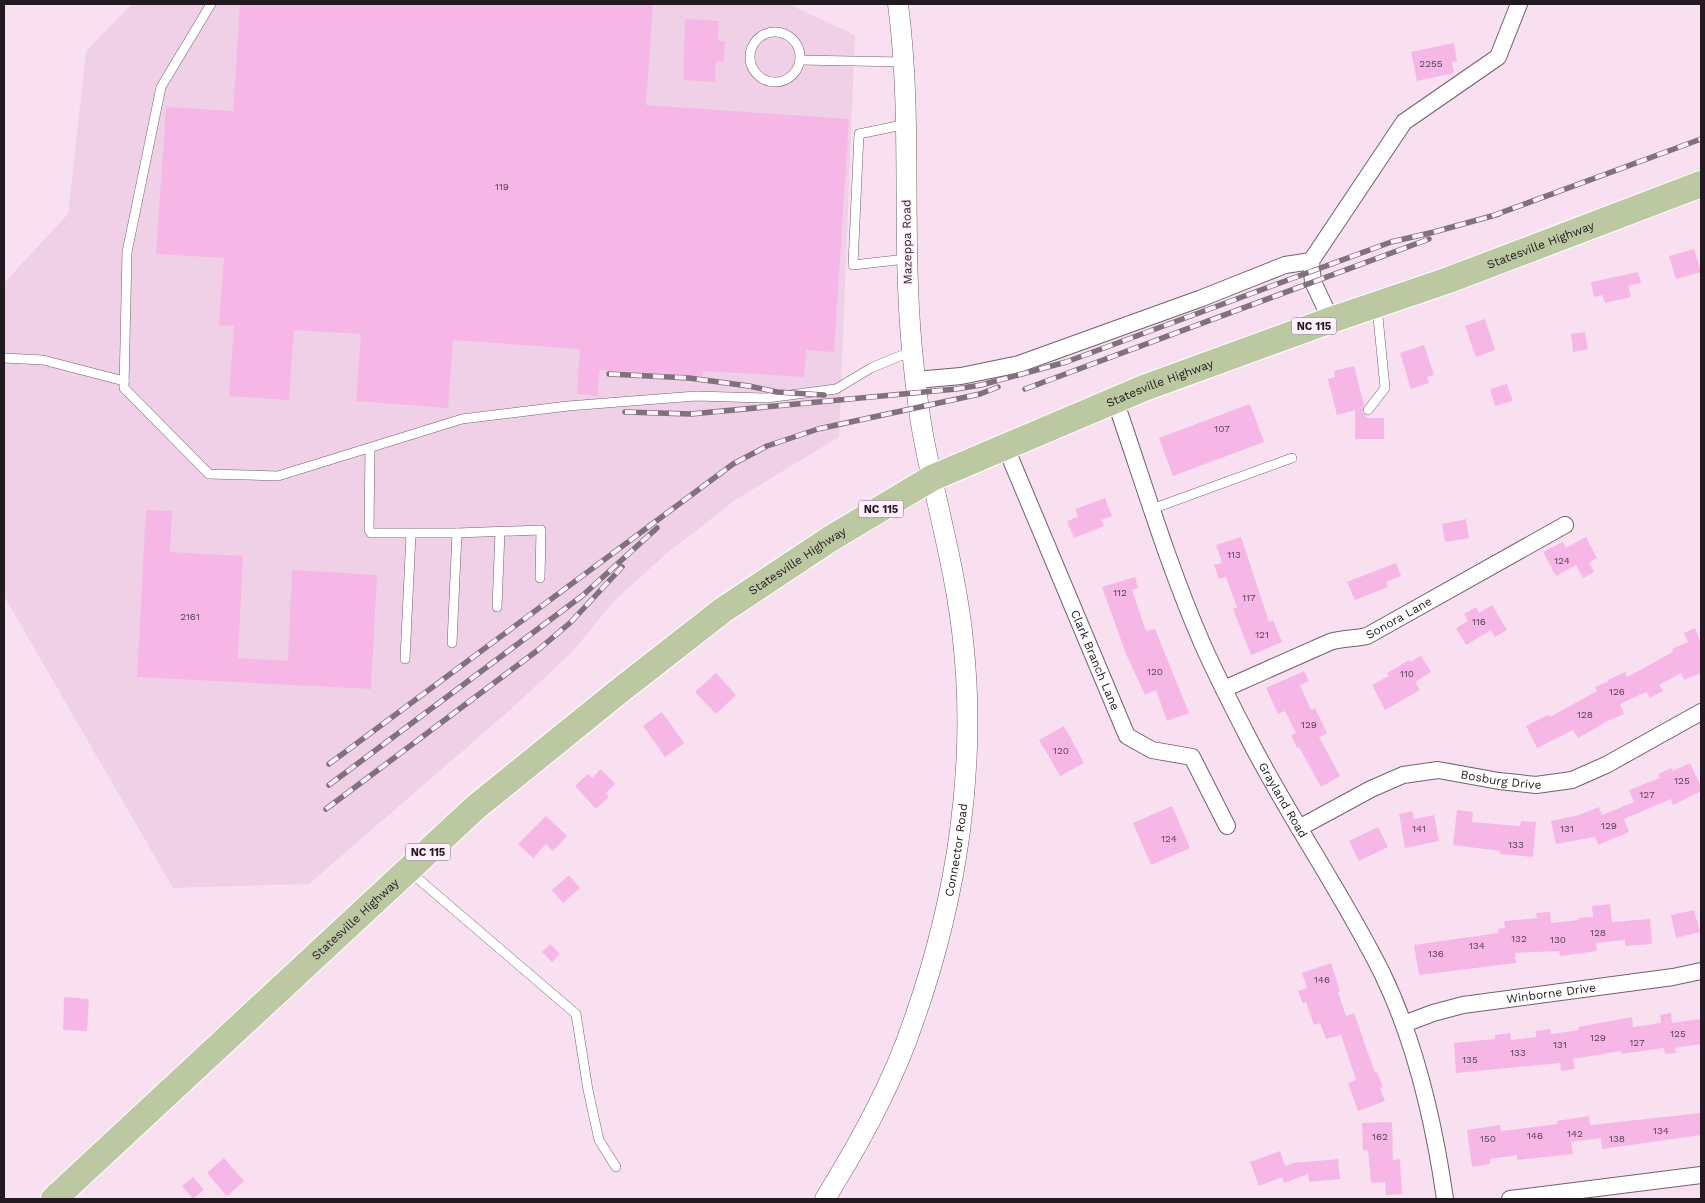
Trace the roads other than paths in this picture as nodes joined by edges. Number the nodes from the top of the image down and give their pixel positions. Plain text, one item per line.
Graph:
1 (211, 4) edge
2 (898, 4) edge
3 (1519, 4) edge
4 (800, 60) junction
5 (904, 62) junction
6 (907, 124) junction
7 (1701, 184) edge
8 (906, 259) junction
9 (1312, 261) junction
10 (1376, 304) junction
11 (1331, 320) junction
12 (912, 351) junction
13 (4, 358) edge
14 (916, 380) junction
15 (124, 381) junction
16 (1115, 400) junction
17 (1368, 410) dead end
18 (370, 448) junction
19 (1006, 448) junction
20 (1292, 458) dead end
21 (932, 478) junction
22 (1152, 509) junction
23 (1566, 525) dead end
24 (500, 532) junction
25 (457, 533) junction
26 (411, 534) junction
27 (540, 578) dead end
28 (497, 607) dead end
29 (452, 644) dead end
30 (405, 659) dead end
31 (1224, 689) junction
32 (1701, 712) edge
33 (1227, 826) dead end
34 (1299, 828) junction
35 (408, 870) junction
36 (1701, 971) edge
37 (1404, 1024) junction
38 (616, 1167) dead end
39 (1701, 1175) edge
40 (54, 1199) edge
41 (825, 1199) edge
42 (1445, 1199) edge
43 (1510, 1199) edge

1 - 15 lane
2 - 5 street, Mazeppa Road
3 - 9 street
4 - 4 lane
4 - 5 lane
5 - 6 street, Mazeppa Road
6 - 8 street, Mazeppa Road
6 - 8 lane
7 - 10 main road, Statesville Highway / NC 115
8 - 12 street, Mazeppa Road
9 - 11 street
9 - 14 street
10 - 11 main road, Statesville Highway / NC 115
10 - 17 lane
11 - 16 main road, Statesville Highway / NC 115
12 - 14 street, Mazeppa Road
12 - 18 lane
13 - 15 lane
14 - 21 street, Mazeppa Road
15 - 18 lane
16 - 19 main road, Statesville Highway / NC 115
16 - 22 street, Grayland Road
18 - 26 lane
19 - 21 main road, Statesville Highway / NC 115
19 - 33 street, Clark Branch Lane
20 - 22 lane
21 - 35 main road, Statesville Highway / NC 115
21 - 41 street, Connector Road
22 - 31 street, Grayland Road
23 - 31 street, Sonora Lane
24 - 25 lane
24 - 27 lane
24 - 28 lane
25 - 26 lane
25 - 29 lane
26 - 30 lane
31 - 34 street, Grayland Road
32 - 34 street, Bosburg Drive
34 - 37 street, Grayland Road
35 - 38 lane
35 - 40 main road, Statesville Highway / NC 115
36 - 37 street, Winborne Drive
37 - 42 street, Grayland Road
39 - 43 street

